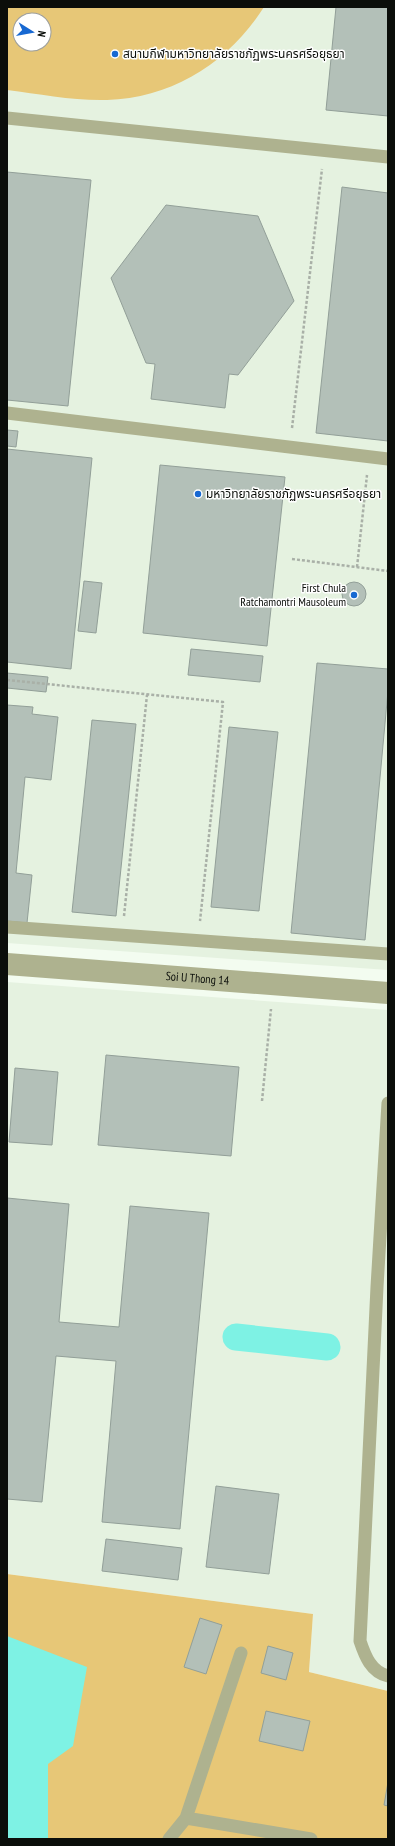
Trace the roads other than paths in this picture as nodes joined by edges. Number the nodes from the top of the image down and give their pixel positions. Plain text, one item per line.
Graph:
1 (7, 118) edge
2 (388, 157) edge
3 (7, 413) edge
4 (388, 459) edge
5 (7, 927) edge
6 (388, 954) edge
7 (7, 964) edge
8 (388, 994) edge
9 (388, 1102) edge
10 (382, 1286) edge
11 (241, 1653) dead end
12 (388, 1676) edge
13 (186, 1818) junction
14 (169, 1839) edge
15 (311, 1839) edge

1 - 2 lane
3 - 4 lane
5 - 6 lane
7 - 8 street, Soi U Thong 14
9 - 10 lane
10 - 12 lane
11 - 13 lane
13 - 14 lane
13 - 15 lane

